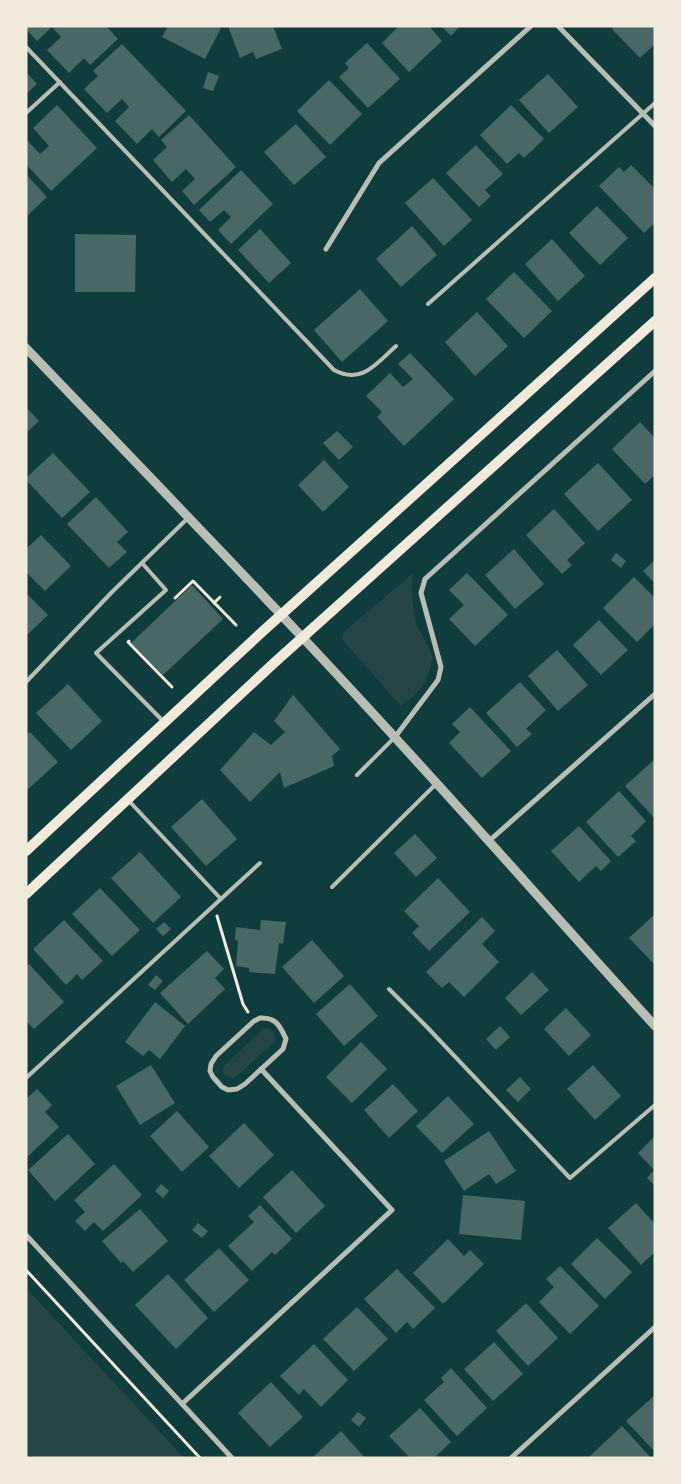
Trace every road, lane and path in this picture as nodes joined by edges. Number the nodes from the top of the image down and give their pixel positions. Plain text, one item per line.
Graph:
1 (531, 26) edge
2 (558, 26) edge
3 (26, 47) edge
4 (60, 82) junction
5 (655, 103) edge
6 (26, 113) edge
7 (643, 114) junction
8 (655, 126) edge
9 (326, 249) dead end
10 (655, 278) edge
11 (428, 304) dead end
12 (655, 321) edge
13 (396, 346) dead end
14 (26, 348) edge
15 (655, 371) edge
16 (188, 518) junction
17 (142, 563) junction
18 (174, 598) dead end
19 (220, 598) dead end
20 (214, 603) junction
21 (281, 615) junction
22 (236, 625) dead end
23 (134, 636) dead end
24 (303, 638) junction
25 (26, 682) edge
26 (172, 687) dead end
27 (655, 694) edge
28 (164, 722) junction
29 (395, 737) junction
30 (357, 775) dead end
31 (437, 784) junction
32 (128, 799) junction
33 (489, 841) junction
34 (26, 851) edge
35 (260, 862) dead end
36 (332, 887) dead end
37 (26, 894) edge
38 (221, 899) junction
39 (212, 906) junction
40 (389, 989) dead end
41 (248, 1012) dead end
42 (655, 1026) edge
43 (261, 1069) junction
44 (26, 1078) edge
45 (655, 1105) edge
46 (26, 1235) edge
47 (26, 1270) edge
48 (655, 1327) edge
49 (182, 1404) junction
50 (200, 1458) edge
51 (232, 1458) edge
52 (511, 1458) edge

1 - 9 street
2 - 7 street
3 - 4 lane
4 - 6 lane
4 - 13 lane
5 - 7 lane
7 - 8 street
7 - 11 lane
10 - 21 main road
12 - 24 main road
14 - 16 street
15 - 29 street
16 - 17 lane
16 - 21 street
17 - 25 lane
17 - 28 lane
18 - 20 path
19 - 20 path
20 - 22 path
21 - 24 street
21 - 28 main road
23 - 26 path
24 - 29 street
24 - 32 main road
27 - 33 street
28 - 34 main road
29 - 30 lane
29 - 31 street
31 - 33 street
31 - 36 lane
32 - 37 main road
32 - 38 lane
33 - 42 street
35 - 38 lane
38 - 39 lane
39 - 41 path
39 - 44 lane
40 - 45 lane
43 - 43 street
43 - 49 street
46 - 49 street
47 - 50 path
48 - 52 street
49 - 51 street

